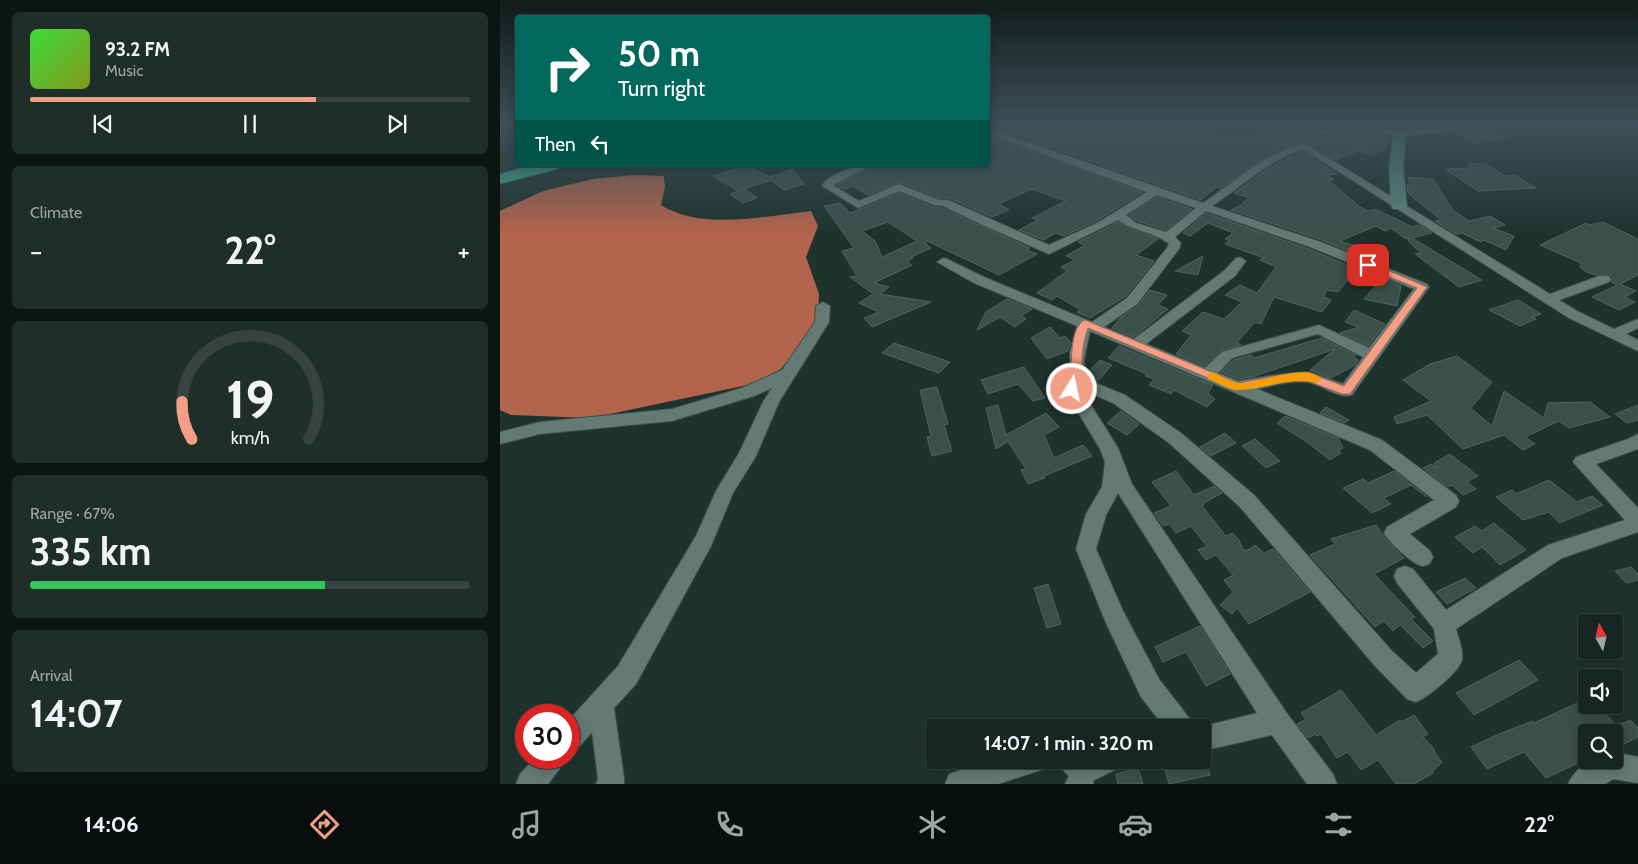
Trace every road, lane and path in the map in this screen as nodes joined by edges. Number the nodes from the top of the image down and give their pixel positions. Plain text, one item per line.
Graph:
1 (1071, 161) edge
2 (1269, 161) edge
3 (1327, 161) edge
4 (1397, 161) edge
5 (515, 166) edge
6 (545, 167) edge
7 (863, 167) edge
8 (500, 170) edge
9 (500, 179) edge
10 (1156, 191) junction
11 (1400, 206) junction
12 (1204, 207) junction
13 (1118, 215) junction
14 (1168, 237) junction
15 (1240, 261) dead end
16 (944, 262) dead end
17 (1604, 279) dead end
18 (1548, 299) junction
19 (823, 306) dead end
20 (1638, 323) edge
21 (1089, 325) junction
22 (1614, 334) junction
23 (1136, 344) junction
24 (1638, 346) edge
25 (1372, 356) junction
26 (1212, 370) dead end
27 (788, 374) junction
28 (1078, 382) junction
29 (1237, 387) junction
30 (500, 438) edge
31 (1638, 440) edge
32 (1115, 461) junction
33 (1638, 523) edge
34 (1423, 557) dead end
35 (1405, 576) dead end
36 (1444, 624) junction
37 (601, 704) junction
38 (1174, 719) edge
39 (1277, 721) junction
40 (580, 727) edge
41 (1211, 736) edge
42 (543, 769) edge
43 (1003, 769) edge
44 (1638, 770) edge
45 (530, 784) edge
46 (610, 784) edge
47 (959, 784) edge
48 (1322, 784) edge
49 (1582, 784) edge

1 - 10 street
2 - 12 street
3 - 11 street
4 - 11 street
5 - 8 highway
6 - 9 highway
7 - 13 street
10 - 12 street
10 - 13 street
11 - 18 street
12 - 14 street
12 - 25 street
13 - 14 street
14 - 21 street
15 - 23 street
16 - 21 street
17 - 18 street
18 - 22 street
19 - 27 street
20 - 22 street
21 - 23 street
21 - 28 street
22 - 24 street
23 - 29 street
25 - 26 street
25 - 29 street
27 - 30 street
27 - 37 street
28 - 32 street
28 - 36 street
29 - 34 street
31 - 33 street
32 - 38 street
32 - 39 street
33 - 36 street
35 - 36 street
37 - 40 street
37 - 46 street
39 - 41 street
39 - 48 street
42 - 45 street
43 - 47 street
44 - 49 street

